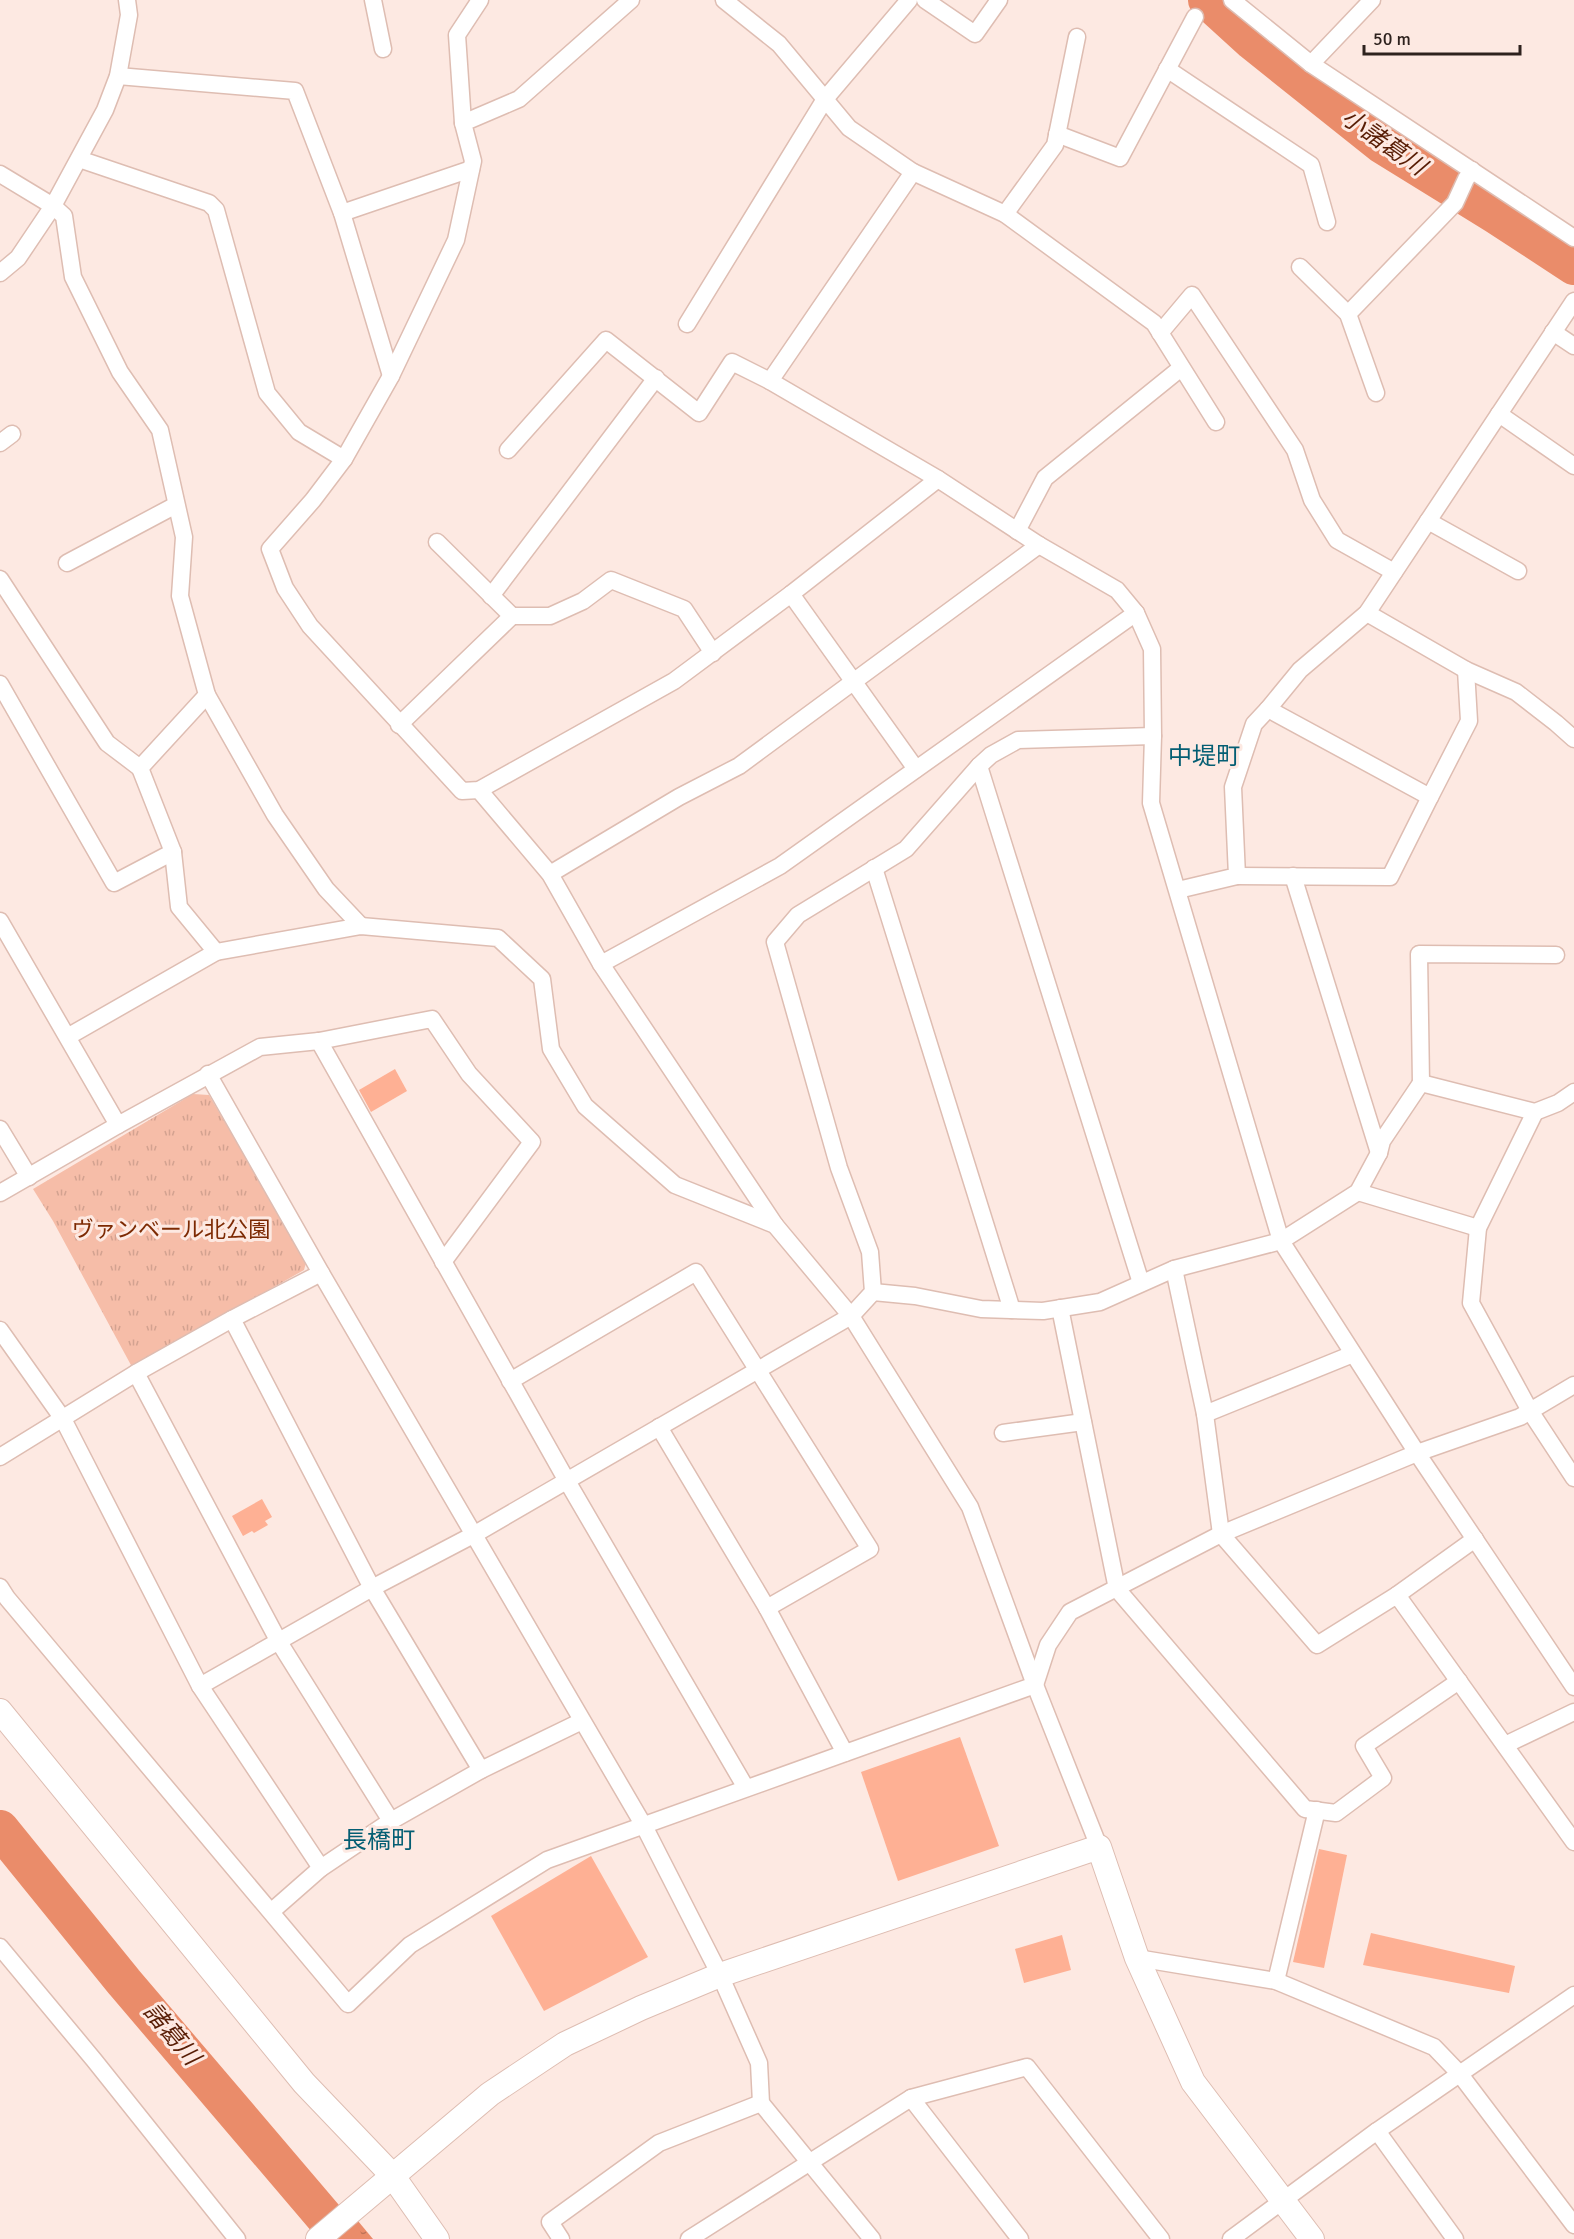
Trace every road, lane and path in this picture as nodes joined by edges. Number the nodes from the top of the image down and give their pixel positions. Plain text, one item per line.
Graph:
1 (127, 0) edge
2 (373, 0) edge
3 (480, 0) edge
4 (724, 0) edge
5 (909, 0) edge
6 (926, 0) edge
7 (999, 0) edge
8 (1232, 0) edge
9 (1372, 0) edge
10 (629, 1) edge
11 (1195, 17) dead end
12 (1077, 37) dead end
13 (383, 49) dead end
14 (1311, 64) junction
15 (1167, 69) junction
16 (118, 76) junction
17 (825, 99) junction
18 (463, 123) junction
19 (1057, 134) junction
20 (79, 159) junction
21 (471, 169) junction
22 (913, 172) junction
23 (0, 174) edge
24 (1469, 175) junction
25 (53, 206) junction
26 (342, 213) junction
27 (1005, 214) junction
28 (1327, 222) dead end
29 (1574, 238) edge
30 (0, 257) edge
31 (18, 258) junction
32 (1300, 267) dead end
33 (0, 273) edge
34 (1574, 301) edge
35 (1348, 314) junction
36 (687, 324) dead end
37 (1554, 332) junction
38 (1160, 333) junction
39 (1574, 345) edge
40 (1181, 368) junction
41 (391, 376) junction
42 (656, 378) junction
43 (770, 381) junction
44 (1376, 393) dead end
45 (1499, 414) junction
46 (1216, 422) dead end
47 (508, 450) dead end
48 (344, 459) junction
49 (1574, 466) edge
50 (938, 479) junction
51 (176, 505) junction
52 (1428, 521) junction
53 (1017, 531) junction
54 (437, 542) dead end
55 (1039, 545) junction
56 (67, 563) dead end
57 (1518, 571) dead end
58 (1394, 572) junction
59 (0, 579) edge
60 (791, 594) junction
61 (491, 596) junction
62 (1136, 613) junction
63 (1367, 613) junction
64 (512, 616) junction
65 (713, 653) junction
66 (1466, 670) junction
67 (853, 682) junction
68 (0, 684) edge
69 (207, 695) junction
70 (1268, 709) junction
71 (399, 725) junction
72 (1153, 736) junction
73 (1574, 739) edge
74 (979, 766) junction
75 (141, 768) junction
76 (916, 769) junction
77 (479, 790) junction
78 (1430, 797) junction
79 (173, 852) junction
80 (874, 868) junction
81 (550, 874) junction
82 (1238, 876) junction
83 (1293, 876) junction
84 (1178, 890) junction
85 (0, 921) edge
86 (361, 926) junction
87 (216, 952) junction
88 (1556, 955) dead end
89 (601, 964) junction
90 (69, 1036) junction
91 (319, 1041) junction
92 (208, 1074) junction
93 (1421, 1083) junction
94 (1574, 1092) edge
95 (1535, 1112) junction
96 (118, 1125) junction
97 (0, 1129) edge
98 (1379, 1154) junction
99 (29, 1177) junction
100 (1358, 1192) junction
101 (0, 1194) edge
102 (775, 1225) junction
103 (1478, 1228) junction
104 (1281, 1241) junction
105 (443, 1262) junction
106 (1174, 1269) junction
107 (321, 1273) junction
108 (1142, 1283) junction
109 (873, 1292) junction
110 (1060, 1308) junction
111 (1012, 1310) junction
112 (851, 1316) junction
113 (232, 1319) junction
114 (0, 1330) edge
115 (1353, 1354) junction
116 (757, 1370) junction
117 (136, 1373) junction
118 (510, 1381) junction
119 (1574, 1385) edge
120 (1530, 1411) junction
121 (1205, 1414) junction
122 (63, 1419) junction
123 (1083, 1422) junction
124 (659, 1427) junction
125 (1003, 1432) dead end
126 (1417, 1453) junction
127 (0, 1457) edge
128 (1574, 1478) edge
129 (567, 1481) junction
130 (474, 1534) junction
131 (1221, 1534) junction
132 (1475, 1539) junction
133 (0, 1587) edge
134 (372, 1588) junction
135 (1117, 1589) junction
136 (1397, 1595) junction
137 (767, 1608) junction
138 (279, 1642) junction
139 (1459, 1681) junction
140 (1035, 1685) junction
141 (200, 1686) junction
142 (1574, 1687) edge
143 (0, 1711) edge
144 (1574, 1712) edge
145 (582, 1721) junction
146 (1505, 1745) junction
147 (845, 1753) junction
148 (481, 1770) junction
149 (746, 1788) junction
150 (1317, 1810) junction
151 (391, 1821) junction
152 (644, 1826) junction
153 (1574, 1842) edge
154 (1099, 1847) junction
155 (321, 1868) junction
156 (272, 1911) junction
157 (0, 1947) edge
158 (1137, 1958) junction
159 (720, 1975) junction
160 (1276, 1982) junction
161 (1574, 1995) edge
162 (1459, 2073) junction
163 (910, 2098) junction
164 (761, 2103) junction
165 (1377, 2131) junction
166 (809, 2164) junction
167 (386, 2180) junction
168 (1282, 2201) junction
169 (1574, 2226) edge
170 (237, 2239) edge
171 (318, 2239) edge
172 (437, 2239) edge
173 (561, 2239) edge
174 (689, 2239) edge
175 (872, 2239) edge
176 (1020, 2239) edge
177 (1161, 2239) edge
178 (1231, 2239) edge
179 (1312, 2239) edge
180 (1455, 2239) edge

1 - 16 street
2 - 13 street
3 - 18 street
4 - 17 street
5 - 17 street
6 - 7 street
8 - 14 street
9 - 14 street
10 - 18 street
11 - 15 street
12 - 19 street
14 - 24 street
15 - 19 street
15 - 28 street
16 - 20 street
16 - 26 street
17 - 22 street
17 - 36 street
18 - 21 street
19 - 27 street
20 - 25 street
20 - 48 street
21 - 26 street
21 - 41 street
22 - 27 street
22 - 43 street
23 - 25 street
24 - 29 street
24 - 35 street
25 - 31 street
25 - 51 street
26 - 41 street
27 - 38 street
30 - 31 street
31 - 33 street
32 - 35 street
34 - 37 street
35 - 44 street
37 - 39 street
37 - 45 street
38 - 40 street
38 - 58 street
40 - 46 street
40 - 53 street
41 - 48 street
42 - 43 street
42 - 47 street
42 - 61 street
43 - 50 street
45 - 49 street
45 - 52 street
48 - 71 street
50 - 53 street
50 - 60 street
51 - 56 street
51 - 69 street
52 - 57 street
52 - 58 street
53 - 55 street
54 - 61 street
55 - 62 street
55 - 67 street
58 - 63 street
59 - 75 street
60 - 65 street
60 - 67 street
61 - 64 street
62 - 72 street
62 - 76 street
63 - 66 street
63 - 70 street
64 - 65 street
64 - 71 street
65 - 77 street
66 - 73 street
66 - 78 street
67 - 76 street
67 - 81 street
68 - 79 street
69 - 75 street
69 - 86 street
70 - 78 street
70 - 82 street
71 - 77 street
72 - 74 street
72 - 84 street
74 - 80 street
74 - 108 street
75 - 79 street
76 - 89 street
77 - 81 street
78 - 83 street
79 - 87 street
80 - 109 street
80 - 111 street
81 - 89 street
82 - 83 street
82 - 84 street
83 - 98 street
84 - 104 street
85 - 90 street
86 - 87 street
86 - 102 street
87 - 90 street
88 - 93 street
89 - 102 street
90 - 96 street
91 - 92 street
91 - 105 street
91 - 105 street
92 - 96 street
92 - 107 street
93 - 95 street
93 - 98 street
94 - 95 street
95 - 103 street
96 - 99 street
97 - 99 street
98 - 100 street
99 - 101 street
100 - 103 street
100 - 104 street
102 - 112 street
103 - 120 street
104 - 106 street
104 - 115 street
105 - 118 street
106 - 108 street
106 - 121 street
107 - 113 street
107 - 130 street
108 - 110 street
109 - 111 street
109 - 112 street
110 - 111 street
110 - 123 street
112 - 116 street
112 - 140 street
113 - 117 street
113 - 134 street
114 - 122 street
115 - 121 street
115 - 126 street
116 - 118 street
116 - 124 street
116 - 137 street
117 - 122 street
117 - 138 street
118 - 129 street
119 - 120 street
120 - 126 street
120 - 128 street
121 - 131 street
122 - 127 street
122 - 141 street
123 - 125 street
123 - 135 street
124 - 129 street
124 - 137 street
126 - 131 street
126 - 132 street
129 - 130 street
129 - 149 street
130 - 134 street
130 - 145 street
131 - 135 street
131 - 136 street
132 - 136 street
132 - 142 street
133 - 156 street
134 - 138 street
134 - 148 street
135 - 140 street
135 - 150 street
136 - 139 street
137 - 147 street
138 - 141 street
138 - 151 street
139 - 146 street
139 - 150 street
140 - 147 street
140 - 154 street
141 - 155 street
143 - 167 street
144 - 146 street
145 - 148 street
145 - 152 street
146 - 153 street
147 - 149 street
148 - 151 street
149 - 152 street
150 - 160 street
151 - 155 street
152 - 156 street
152 - 159 street
154 - 158 street
154 - 159 street
155 - 156 street
157 - 170 street
158 - 160 street
158 - 168 street
159 - 164 street
159 - 167 street
160 - 162 street
161 - 162 street
162 - 165 street
162 - 169 street
163 - 166 street
163 - 176 street
163 - 177 street
164 - 166 street
164 - 173 street
165 - 168 street
165 - 180 street
166 - 174 street
166 - 175 street
167 - 171 street
167 - 172 street
168 - 178 street
168 - 179 street

